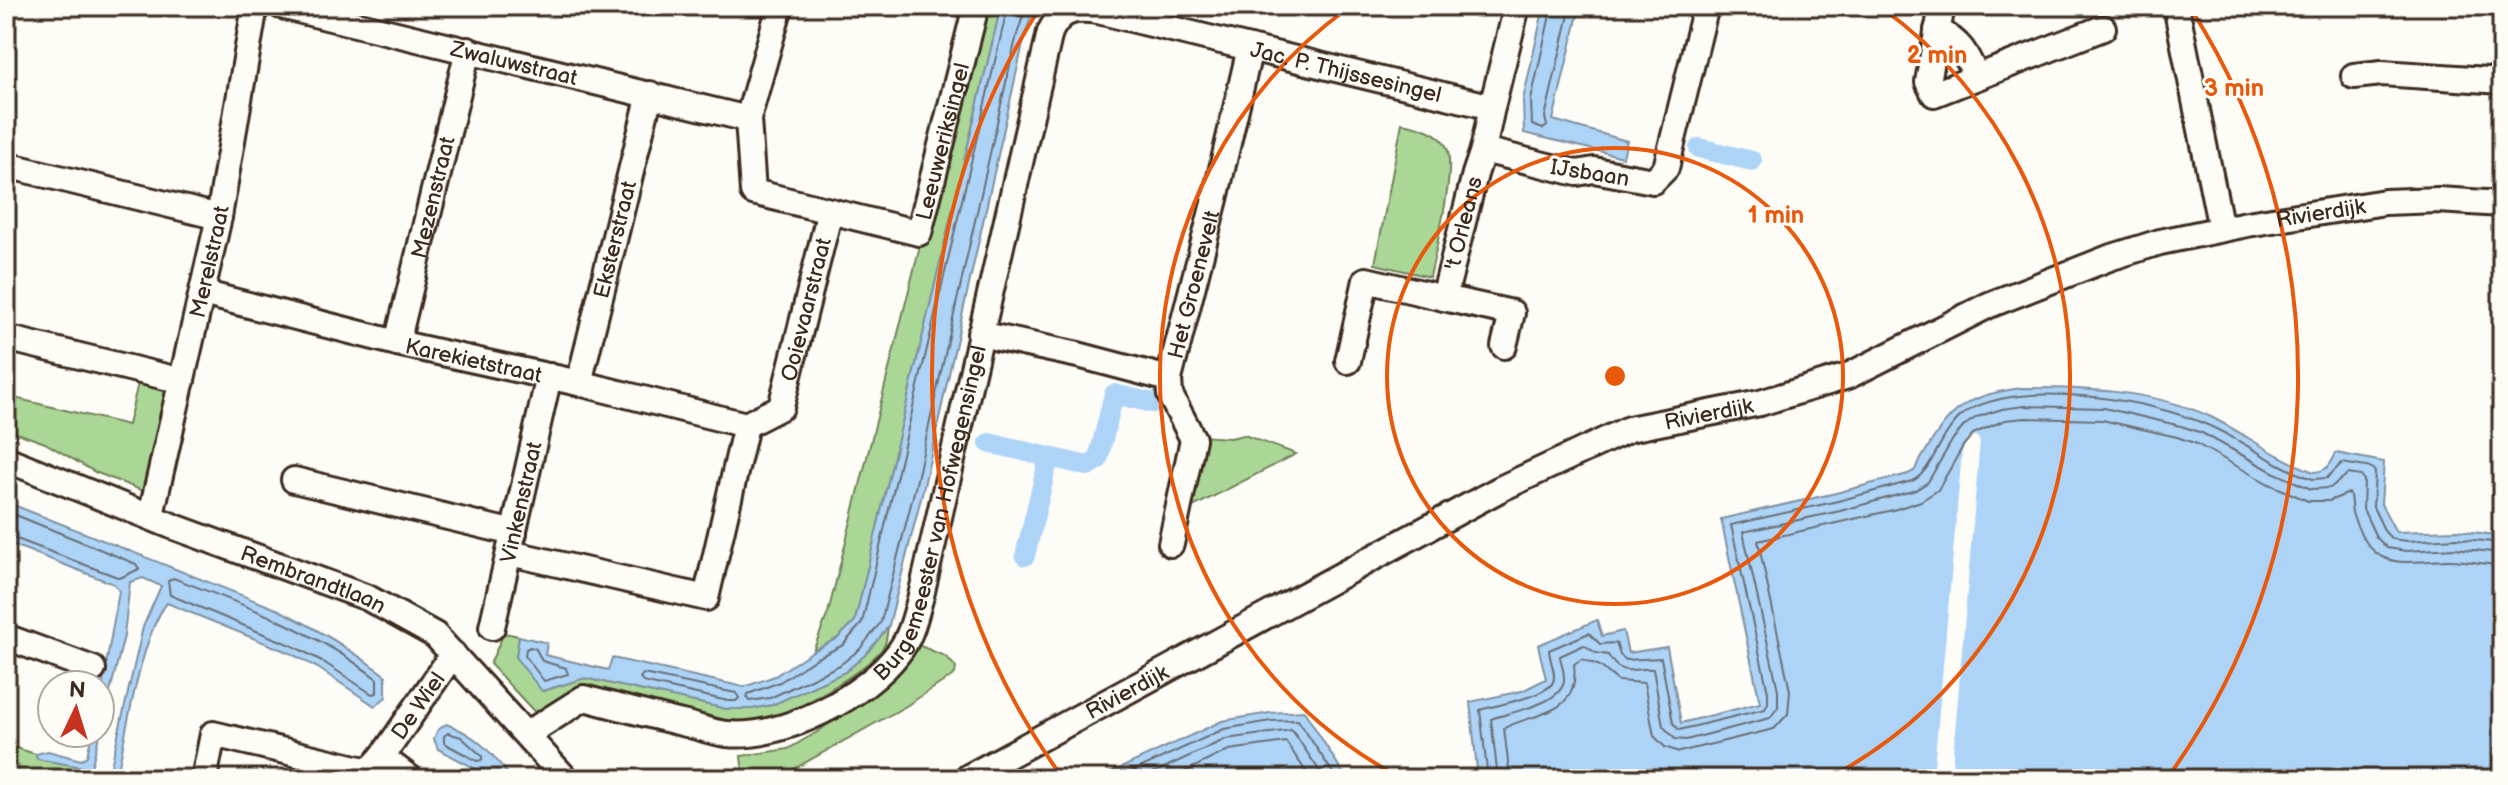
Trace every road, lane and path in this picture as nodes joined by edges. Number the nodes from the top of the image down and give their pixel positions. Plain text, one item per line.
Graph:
1 (255, 6) edge
2 (281, 6) edge
3 (780, 6) edge
4 (976, 6) edge
5 (1517, 6) edge
6 (1706, 6) edge
7 (2176, 6) edge
8 (1099, 9) edge
9 (1939, 18) edge
10 (2103, 28) dead end
11 (1250, 48) junction
12 (468, 50) junction
13 (1976, 76) junction
14 (2354, 76) dead end
15 (2502, 81) edge
16 (650, 94) junction
17 (1492, 107) junction
18 (748, 119) junction
19 (1483, 150) junction
20 (6, 165) edge
21 (2502, 204) edge
22 (830, 211) junction
23 (219, 217) junction
24 (2221, 229) junction
25 (202, 293) junction
26 (1444, 298) junction
27 (980, 334) junction
28 (6, 338) edge
29 (397, 343) junction
30 (1504, 346) dead end
31 (1348, 361) dead end
32 (549, 376) junction
33 (1169, 379) junction
34 (182, 381) junction
35 (579, 383) junction
36 (746, 425) junction
37 (6, 459) edge
38 (294, 480) dead end
39 (151, 515) junction
40 (512, 543) junction
41 (1171, 544) dead end
42 (492, 627) dead end
43 (6, 637) edge
44 (453, 654) junction
45 (93, 669) dead end
46 (527, 734) junction
47 (382, 757) junction
48 (204, 779) edge
49 (411, 779) edge
50 (566, 779) edge
51 (965, 779) edge

1 - 23 street, Merelstraat
2 - 12 street, Zwaluwstraat
3 - 18 street
4 - 22 street, Leeuweriksingel
5 - 17 street
6 - 19 street, IJsbaan
7 - 24 street
8 - 11 street, Jac. P. Thijssesingel
8 - 27 street, Burgemeester van Hofwegensingel
9 - 13 street
9 - 13 street
10 - 13 street
11 - 17 street, Jac. P. Thijssesingel
11 - 33 street, Het Groenevelt
12 - 16 street, Zwaluwstraat
12 - 29 street, Mezenstraat
14 - 15 street
16 - 18 street, Zwaluwstraat
16 - 35 street, Eksterstraat
17 - 19 street
18 - 22 street
19 - 26 street, 't Orleans
20 - 23 street
21 - 24 street, Rivierdijk
22 - 36 street, Ooievaarstraat
23 - 25 street, Merelstraat
24 - 51 street, Rivierdijk
25 - 29 street, Karekietstraat
25 - 34 street, Merelstraat
26 - 30 street, 't Orleans
26 - 31 street, 't Orleans
27 - 33 street, Het Groenevelt
27 - 46 street, Burgemeester van Hofwegensingel
28 - 34 street
29 - 32 street, Karekietstraat
32 - 35 street, Karekietstraat
32 - 40 street, Vinkenstraat
33 - 41 street
34 - 39 street, Merelstraat
35 - 36 street, Karekietstraat
36 - 40 street
37 - 39 street, Rembrandtlaan
38 - 40 street
39 - 44 street, Rembrandtlaan
40 - 42 street, Vinkenstraat
43 - 45 street
44 - 46 street, Rembrandtlaan
44 - 47 street, De Wiel
46 - 50 street, Rembrandtlaan
47 - 48 street, De Wiel
47 - 49 street, De Wiel

